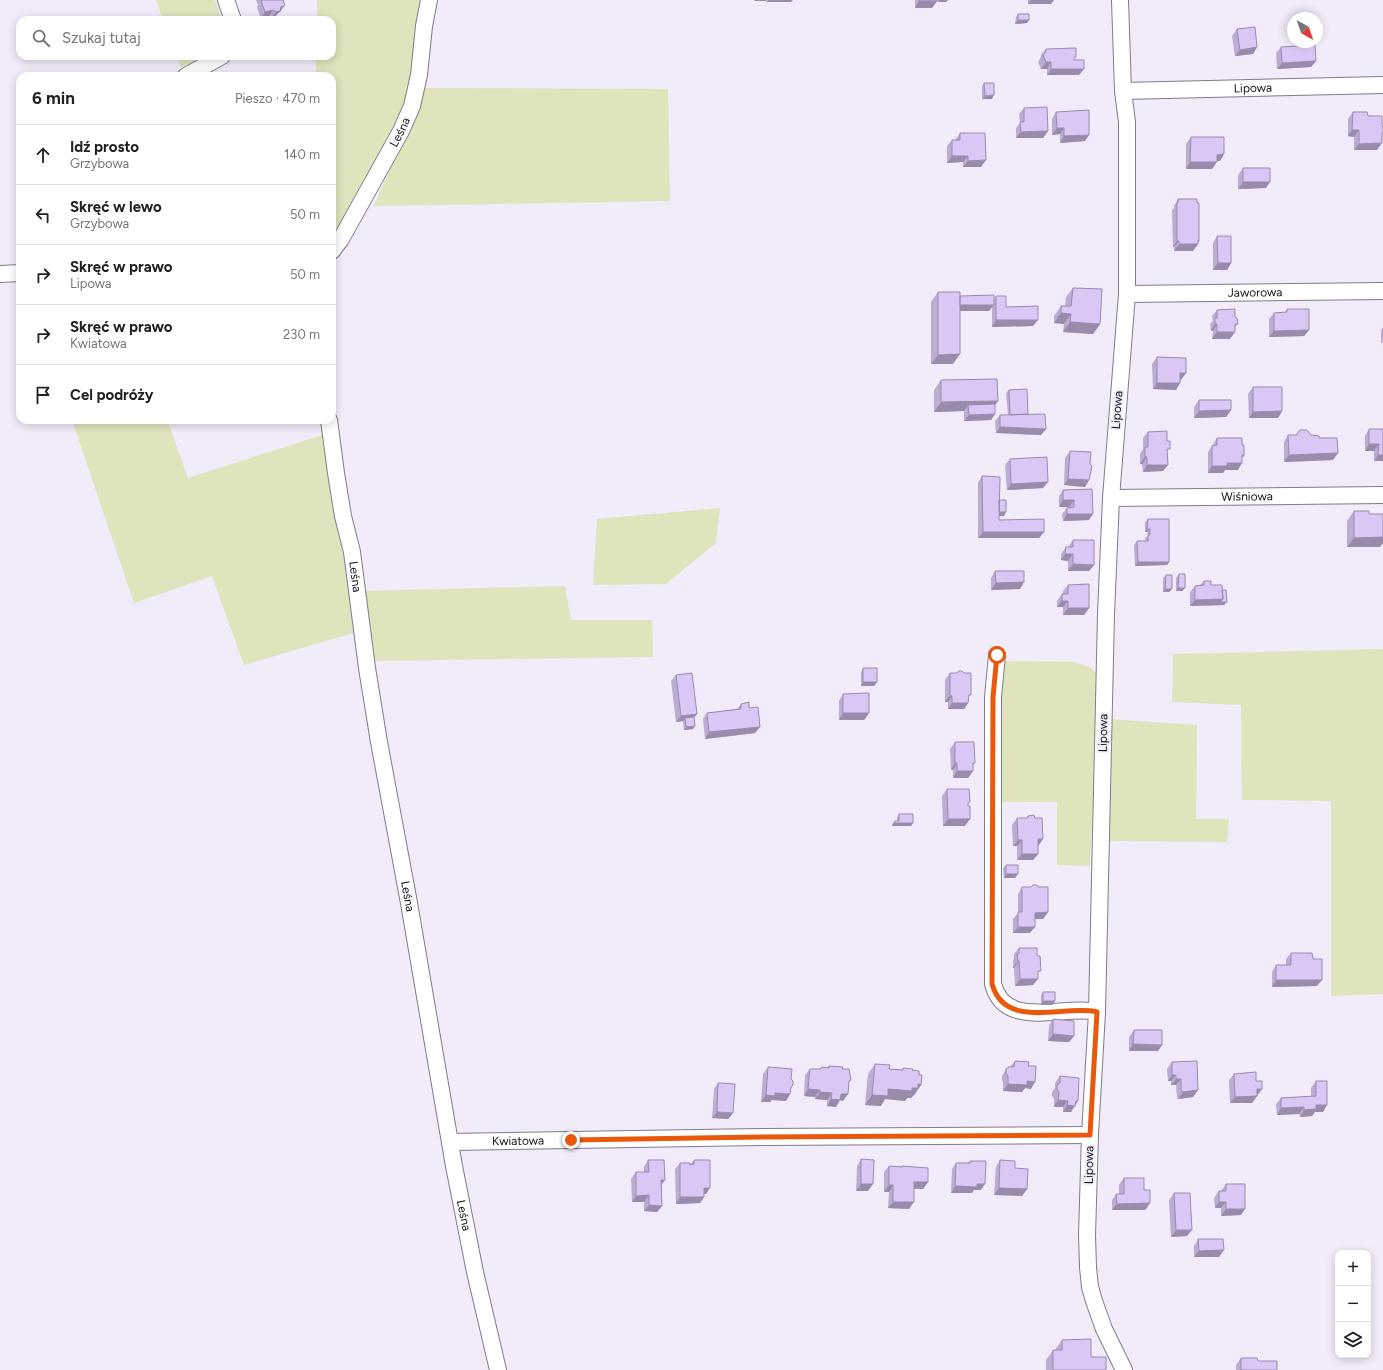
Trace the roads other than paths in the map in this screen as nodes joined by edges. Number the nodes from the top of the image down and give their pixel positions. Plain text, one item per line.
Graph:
1 (226, 0) edge
2 (429, 0) edge
3 (1120, 0) edge
4 (232, 16) edge
5 (215, 60) edge
6 (193, 72) edge
7 (1383, 85) edge
8 (1123, 91) junction
9 (336, 246) edge
10 (16, 273) edge
11 (0, 274) edge
12 (1383, 291) edge
13 (1126, 294) junction
14 (330, 424) edge
15 (1383, 495) edge
16 (1111, 498) junction
17 (997, 655) dead end
18 (1097, 1012) junction
19 (1090, 1135) junction
20 (450, 1142) junction
21 (498, 1370) edge
22 (1124, 1370) edge

1 - 4 street
2 - 9 street, Leśna
3 - 8 street, Lipowa
5 - 6 street
7 - 8 street, Lipowa
8 - 13 street, Lipowa
10 - 11 street
12 - 13 street, Jaworowa
13 - 16 street, Lipowa
14 - 20 street, Leśna
15 - 16 street, Wiśniowa
16 - 18 street, Lipowa
17 - 18 street
18 - 19 street, Lipowa
19 - 20 street, Kwiatowa
19 - 22 street, Lipowa
20 - 21 street, Leśna

